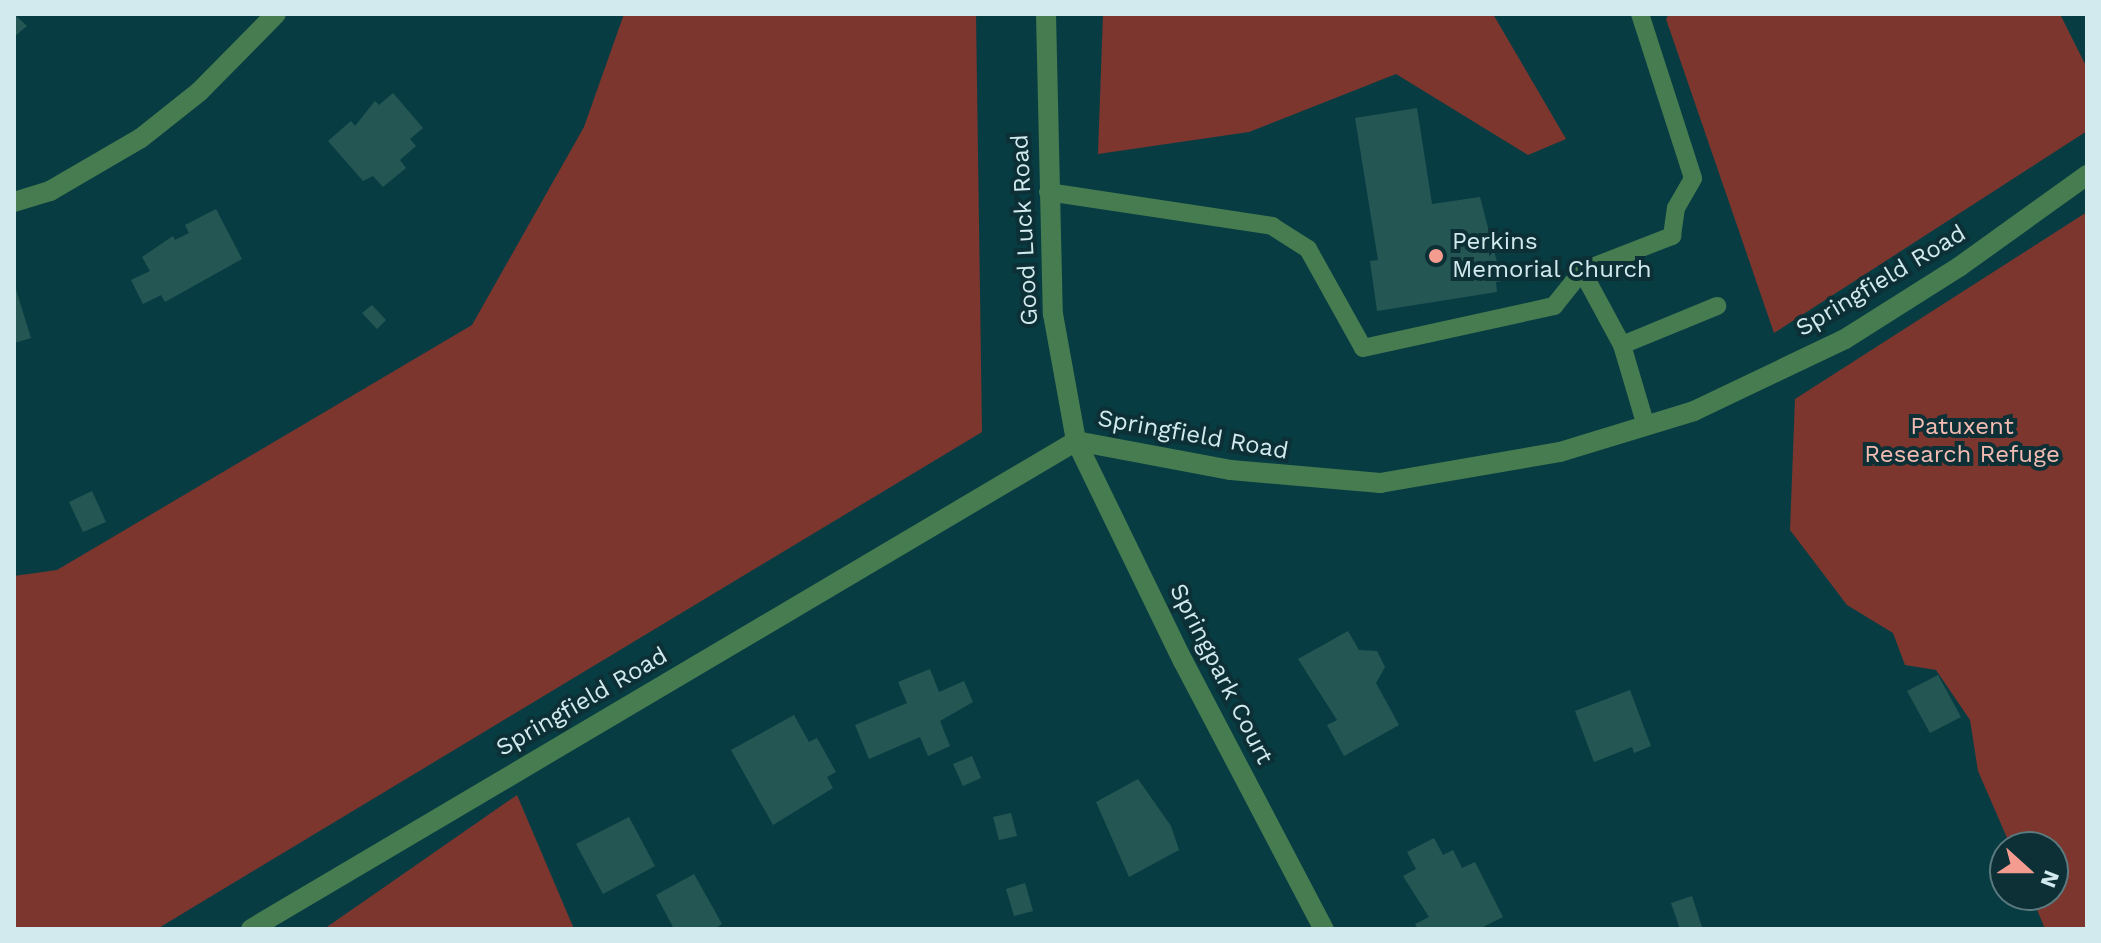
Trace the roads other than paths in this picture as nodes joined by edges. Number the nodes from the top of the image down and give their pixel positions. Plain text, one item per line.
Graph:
1 (276, 14) edge
2 (1046, 14) edge
3 (1640, 14) edge
4 (2087, 175) edge
5 (1048, 192) junction
6 (14, 202) edge
7 (1582, 271) junction
8 (1717, 306) dead end
9 (1622, 345) junction
10 (1646, 426) junction
11 (1076, 441) junction
12 (251, 929) edge
13 (1324, 929) edge

1 - 6 street
2 - 5 street, Good Luck Road
3 - 7 lane
4 - 10 street, Springfield Road
5 - 7 lane
5 - 11 street, Good Luck Road
7 - 9 lane
8 - 9 lane
9 - 10 lane
10 - 11 street, Springfield Road
11 - 12 street, Springfield Road
11 - 13 street, Springpark Court

